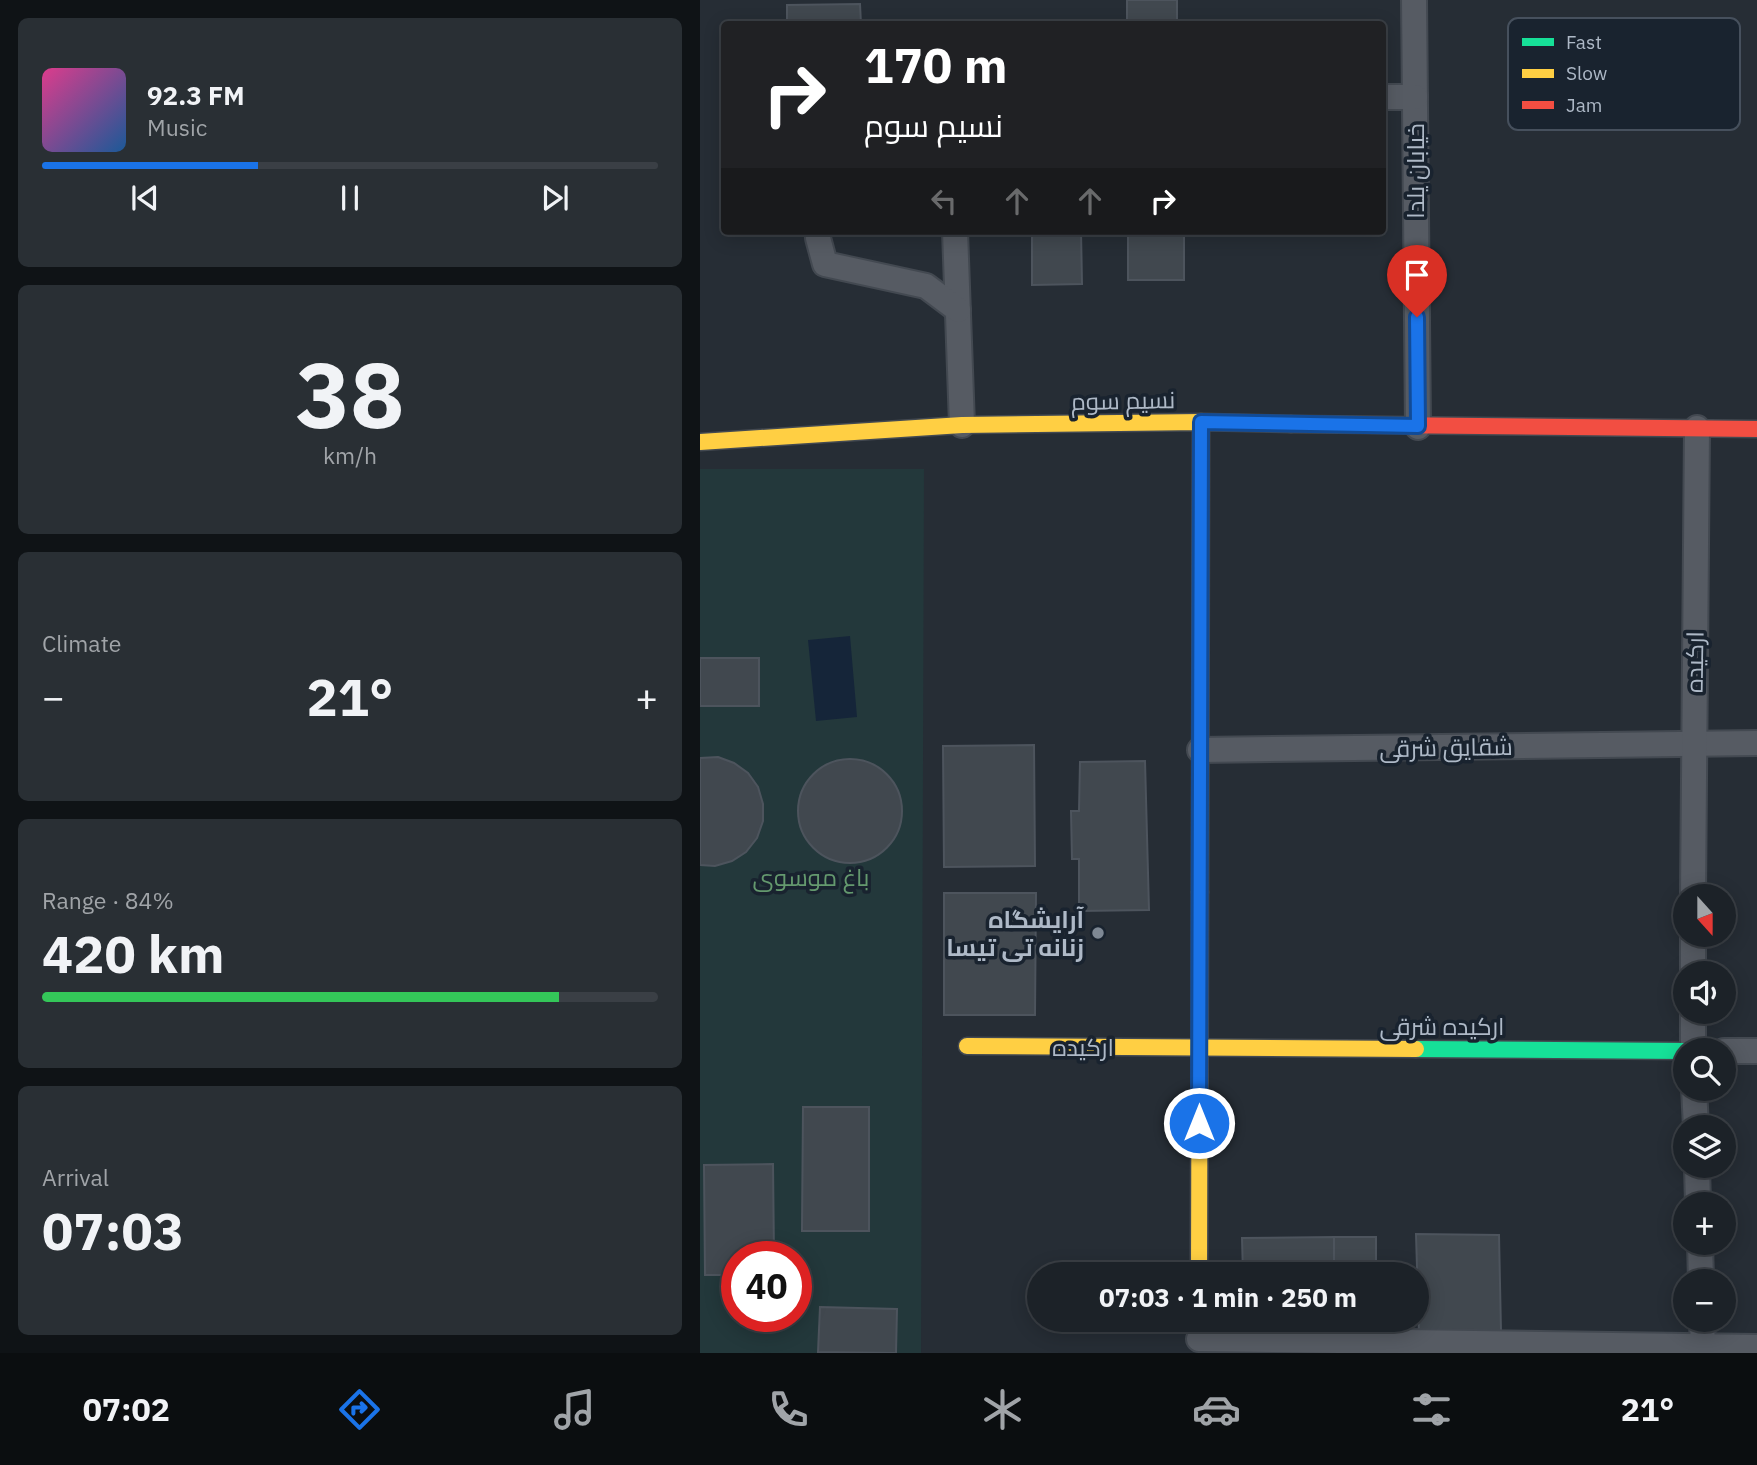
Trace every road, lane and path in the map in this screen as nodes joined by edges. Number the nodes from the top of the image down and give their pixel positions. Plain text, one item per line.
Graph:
1 (1415, 0) edge
2 (1386, 97) edge
3 (1415, 97) junction
4 (955, 235) edge
5 (818, 238) dead end
6 (958, 310) junction
7 (1201, 422) junction
8 (962, 425) junction
9 (1418, 426) junction
10 (1697, 428) junction
11 (1757, 429) edge
12 (700, 442) edge
13 (1757, 743) edge
14 (1693, 744) junction
15 (1200, 750) junction
16 (1693, 884) edge
17 (967, 1046) dead end
18 (1199, 1047) junction
19 (1673, 1051) edge
20 (1736, 1051) edge
21 (1757, 1051) edge
22 (1199, 1262) edge
23 (1702, 1332) edge
24 (1199, 1337) edge
25 (1703, 1348) junction
26 (1757, 1348) edge

1 - 3 street, خیابان یلدا
2 - 3 street
3 - 9 street, خیابان یلدا
4 - 6 street
5 - 6 street
6 - 8 street
7 - 8 street, نسیم سوم
7 - 9 street, نسیم سوم
7 - 15 street
8 - 12 street, نسیم سوم
9 - 10 street, نسیم سوم
10 - 11 street, نسیم سوم
10 - 14 street, ارکیده
13 - 14 street, شقایق شرقی
14 - 15 street, شقایق شرقی
14 - 16 street, ارکیده
15 - 18 street
17 - 18 street, ارکیده
18 - 19 street, ارکیده شرقی
18 - 22 street
20 - 21 street
23 - 25 street
24 - 25 street
25 - 26 street

